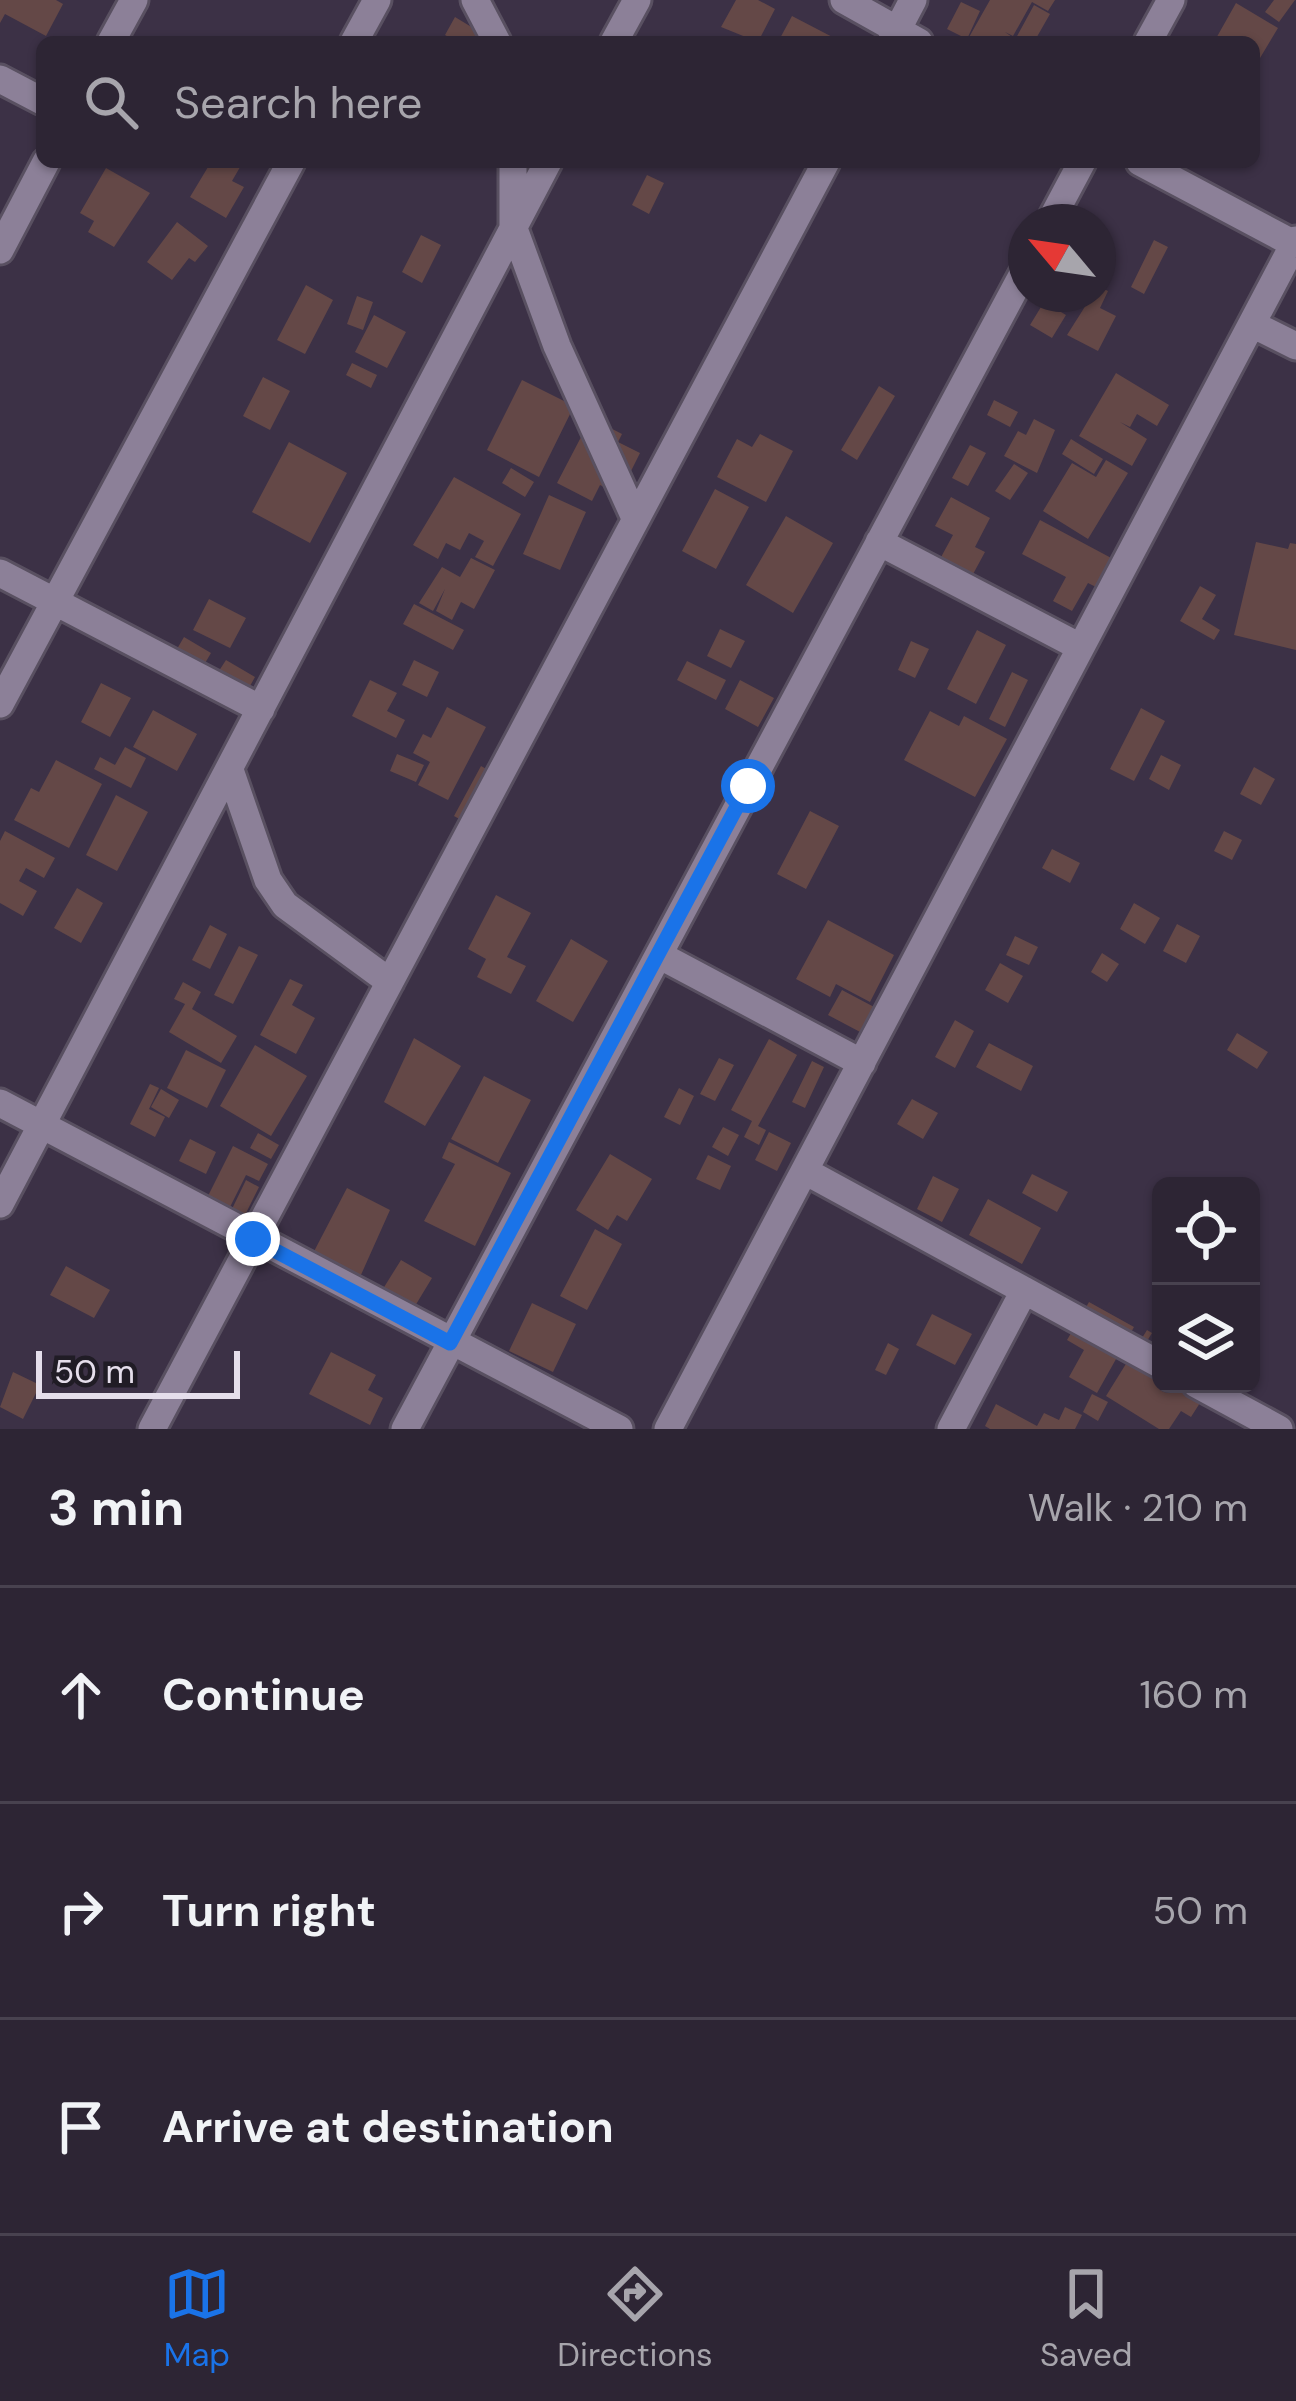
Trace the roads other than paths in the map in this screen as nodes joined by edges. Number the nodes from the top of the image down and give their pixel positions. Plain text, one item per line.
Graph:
1 (134, 0) edge
2 (376, 0) edge
3 (476, 0) edge
4 (637, 0) edge
5 (844, 0) edge
6 (913, 0) edge
7 (1171, 0) edge
8 (114, 36) edge
9 (357, 36) edge
10 (494, 36) edge
11 (617, 36) edge
12 (899, 36) edge
13 (903, 36) edge
14 (1151, 36) edge
15 (0, 79) edge
16 (36, 98) edge
17 (43, 168) edge
18 (287, 168) edge
19 (513, 168) edge
20 (545, 168) edge
21 (823, 168) edge
22 (1079, 168) edge
23 (1152, 168) edge
24 (1060, 204) edge
25 (513, 226) junction
26 (1295, 242) edge
27 (0, 250) edge
28 (1008, 302) edge
29 (1252, 324) junction
30 (1296, 346) edge
31 (635, 518) junction
32 (879, 542) junction
33 (0, 573) edge
34 (56, 603) junction
35 (1079, 647) junction
36 (0, 704) edge
37 (261, 709) junction
38 (230, 770) junction
39 (658, 955) junction
40 (389, 982) junction
41 (862, 1064) junction
42 (0, 1103) edge
43 (41, 1126) junction
44 (806, 1171) junction
45 (0, 1204) edge
46 (253, 1239) junction
47 (1024, 1291) junction
48 (450, 1343) junction
49 (1152, 1360) edge
50 (1213, 1393) edge
51 (152, 1429) edge
52 (405, 1429) edge
53 (619, 1429) edge
54 (668, 1429) edge
55 (951, 1429) edge
56 (1279, 1429) edge

1 - 8 street
2 - 9 street
3 - 10 street
4 - 11 street
5 - 12 street
6 - 13 street
7 - 14 street
15 - 16 street
17 - 27 street
18 - 34 street
19 - 25 street
20 - 25 street
21 - 31 street
22 - 24 street
23 - 26 street
25 - 31 street
25 - 37 street
26 - 29 street
28 - 32 street
29 - 30 street
29 - 35 street
31 - 40 street
32 - 35 street
32 - 39 street
33 - 34 street
34 - 36 street
34 - 37 street
35 - 41 street
37 - 38 street
38 - 40 street
38 - 43 street
39 - 41 street
39 - 48 street
40 - 46 street
41 - 44 street
42 - 43 street
43 - 45 street
43 - 46 street
44 - 47 street
44 - 54 street
46 - 48 street
46 - 51 street
47 - 49 street
47 - 55 street
48 - 52 street
48 - 53 street
50 - 56 street

